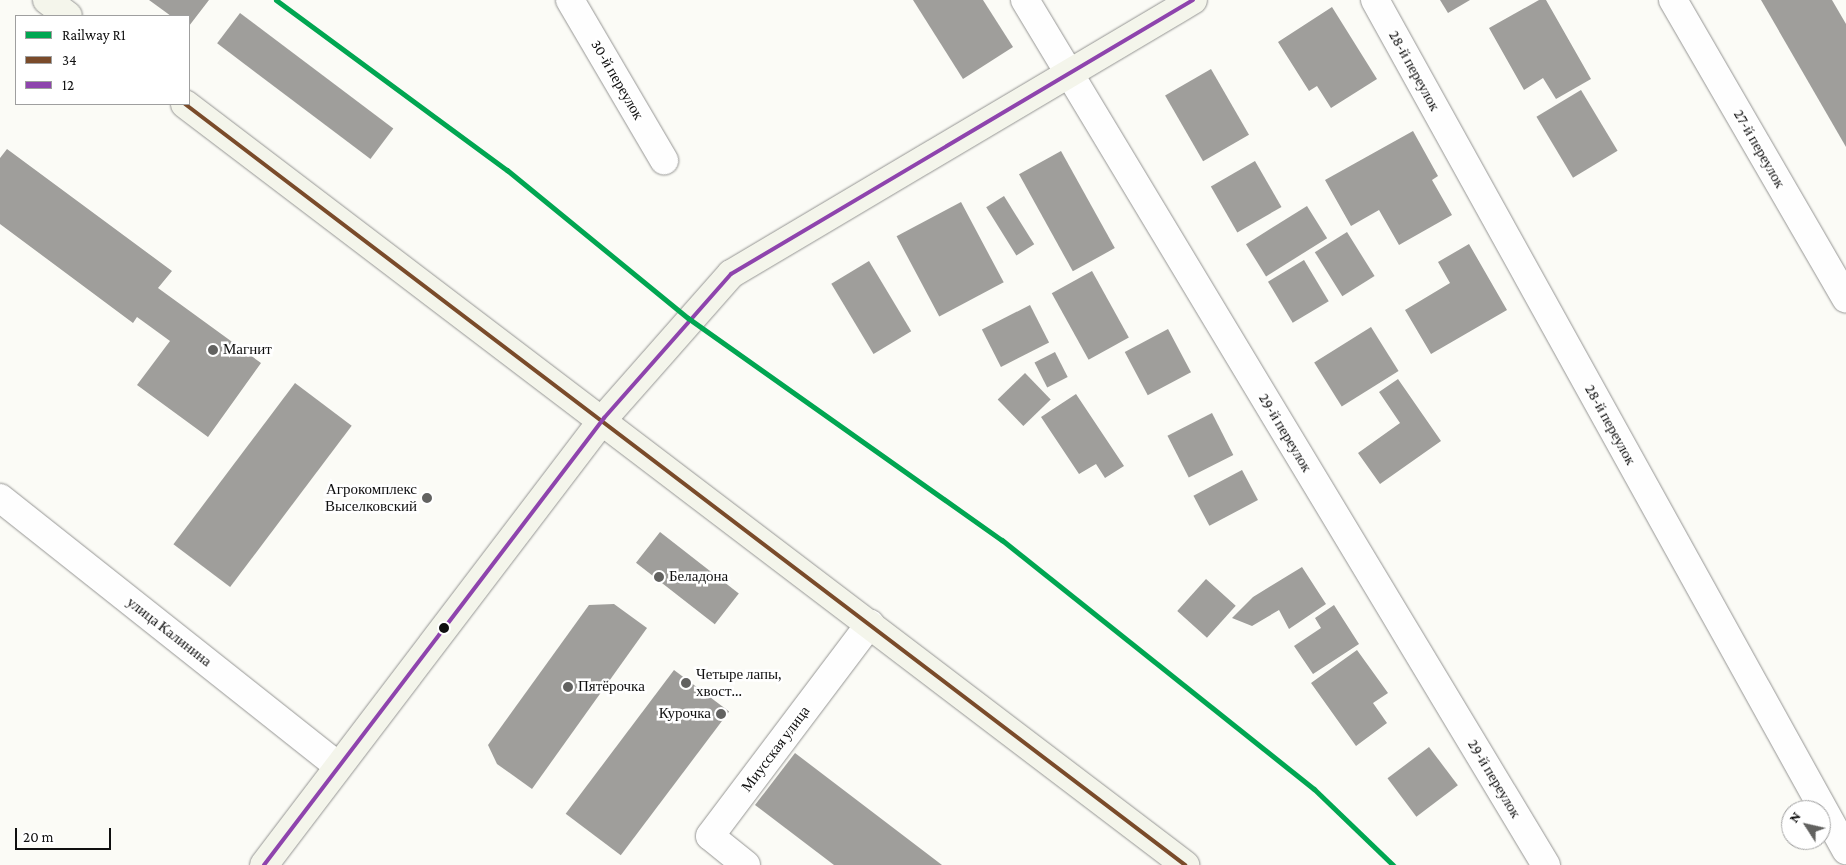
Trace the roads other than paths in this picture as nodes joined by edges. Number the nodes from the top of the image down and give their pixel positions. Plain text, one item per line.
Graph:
1 (47, 0) edge
2 (570, 0) edge
3 (1025, 0) edge
4 (1193, 0) edge
5 (1375, 0) edge
6 (1673, 0) edge
7 (67, 15) edge
8 (1068, 74) junction
9 (186, 105) edge
10 (664, 160) dead end
11 (1846, 298) edge
12 (604, 418) junction
13 (0, 498) edge
14 (870, 624) junction
15 (338, 766) junction
16 (1846, 850) edge
17 (264, 865) edge
18 (746, 865) edge
19 (1185, 865) edge
20 (1546, 865) edge

1 - 7 main road
2 - 10 street, 30-й переулок
3 - 8 street, 29-й переулок
4 - 8 main road
5 - 16 street, 28-й переулок
6 - 11 street, 27-й переулок
8 - 12 main road
8 - 20 street, 29-й переулок
9 - 12 main road
12 - 14 main road
12 - 15 main road
13 - 15 street, улица Калинина
14 - 18 street, Миусская улица
14 - 19 main road
15 - 17 main road

